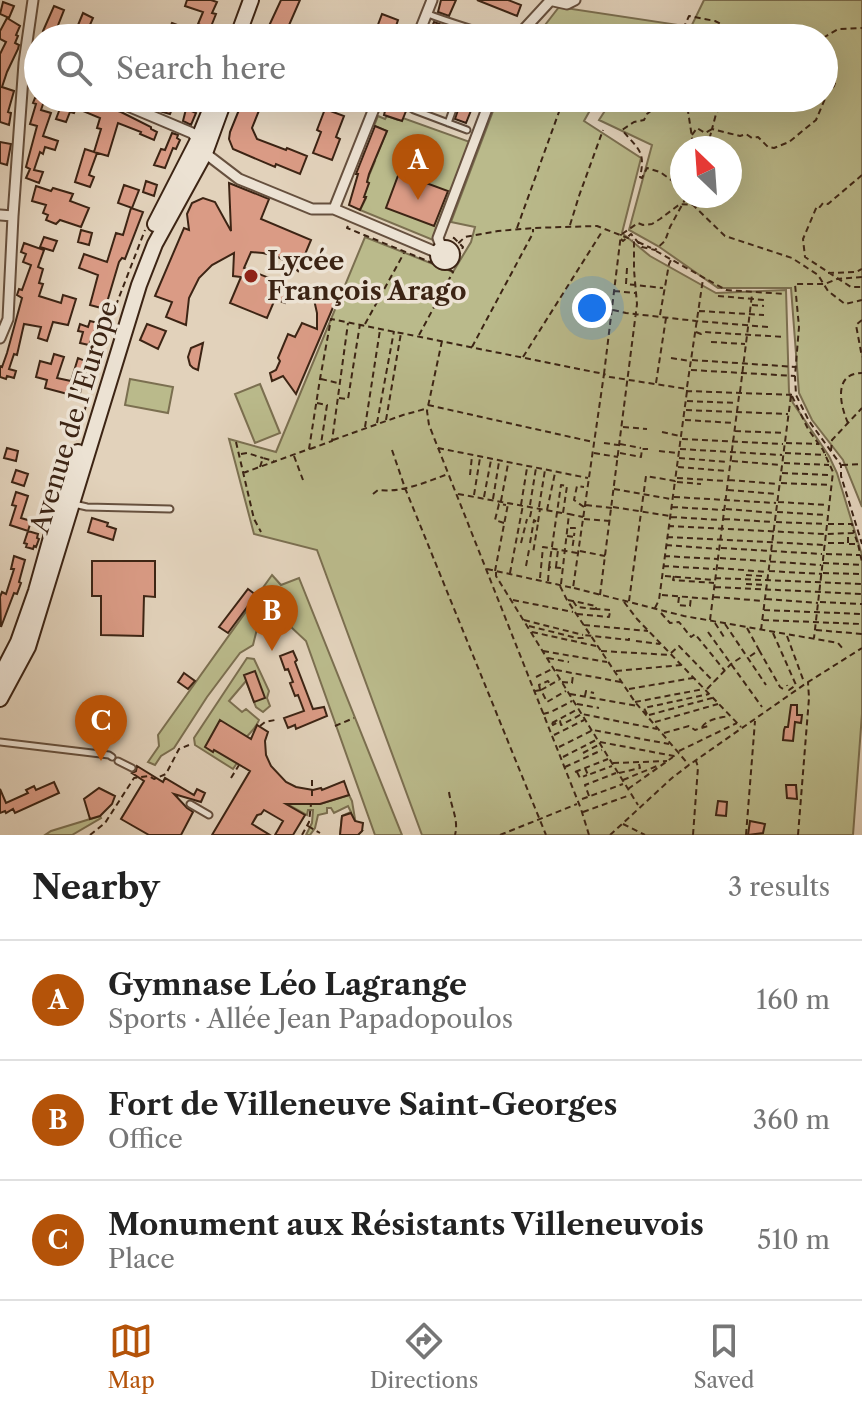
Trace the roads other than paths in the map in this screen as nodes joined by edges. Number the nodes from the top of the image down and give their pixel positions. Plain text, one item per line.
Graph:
1 (33, 0) edge
2 (251, 0) edge
3 (260, 0) edge
4 (432, 0) edge
5 (550, 0) edge
6 (575, 0) edge
7 (427, 13) junction
8 (30, 24) edge
9 (242, 24) edge
10 (251, 24) edge
11 (423, 24) edge
12 (454, 24) edge
13 (529, 24) edge
14 (24, 63) edge
15 (142, 112) edge
16 (211, 112) edge
17 (218, 112) edge
18 (373, 112) edge
19 (419, 112) edge
20 (452, 112) edge
21 (486, 112) edge
22 (448, 123) junction
23 (467, 130) dead end
24 (202, 147) junction
25 (334, 209) junction
26 (0, 215) edge
27 (13, 216) junction
28 (0, 338) edge
29 (67, 502) junction
30 (170, 509) dead end
31 (10, 658) edge
32 (0, 677) edge
33 (0, 699) edge
34 (0, 742) edge
35 (132, 768) dead end
36 (190, 804) dead end
37 (209, 815) dead end

1 - 8 street
2 - 9 main road
3 - 10 main road
4 - 7 street
5 - 6 street
5 - 13 street
7 - 11 street
7 - 12 lane
14 - 27 street
15 - 24 street
16 - 24 main road
17 - 24 main road
18 - 25 street
19 - 22 lane
20 - 22 lane
21 - 25 street
22 - 23 lane
24 - 25 street
24 - 29 main road, Avenue de l'Europe
26 - 27 street
27 - 28 street
29 - 30 lane
29 - 31 main road, Avenue de l'Europe
31 - 32 main road, Avenue de l'Europe
31 - 33 main road, Avenue de l'Europe
34 - 35 lane
36 - 37 lane

